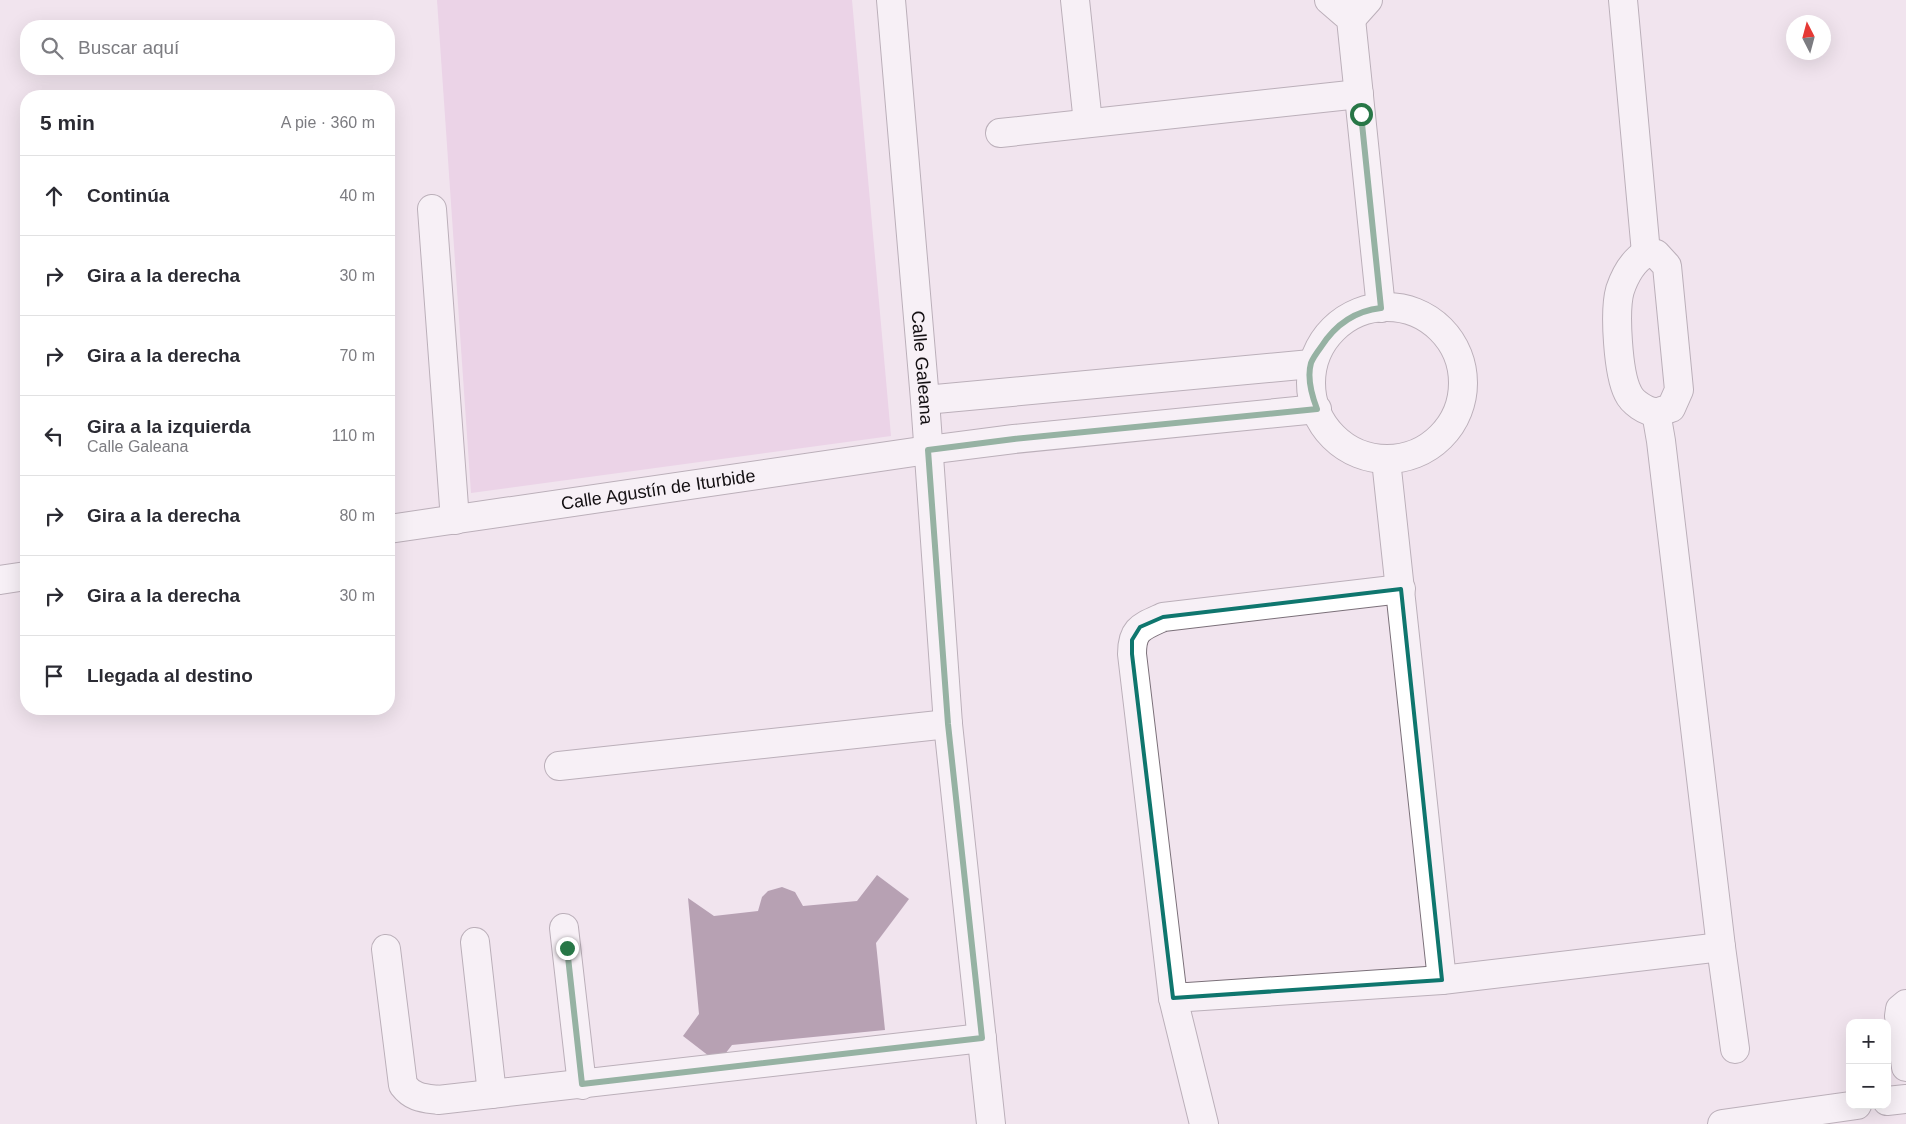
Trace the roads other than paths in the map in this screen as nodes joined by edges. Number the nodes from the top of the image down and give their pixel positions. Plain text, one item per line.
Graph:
1 (891, 0) edge
2 (1076, 0) edge
3 (1329, 0) edge
4 (1623, 0) edge
5 (1360, 9) edge
6 (1359, 94) junction
7 (1088, 123) junction
8 (1000, 132) dead end
9 (432, 209) dead end
10 (1646, 253) junction
11 (1381, 308) junction
12 (1311, 364) junction
13 (925, 400) junction
14 (1317, 409) junction
15 (1656, 412) junction
16 (928, 450) junction
17 (1386, 460) junction
18 (455, 520) junction
19 (395, 528) edge
20 (20, 577) edge
21 (0, 580) edge
22 (1401, 589) junction
23 (948, 724) junction
24 (559, 766) dead end
25 (564, 928) dead end
26 (475, 942) dead end
27 (1721, 947) junction
28 (386, 949) dead end
29 (1442, 980) junction
30 (1173, 998) junction
31 (1906, 1004) edge
32 (982, 1038) junction
33 (1735, 1050) dead end
34 (1906, 1068) edge
35 (582, 1084) junction
36 (492, 1094) junction
37 (1906, 1098) edge
38 (1891, 1100) edge
39 (1846, 1107) edge
40 (991, 1124) edge
41 (1204, 1124) edge
42 (1722, 1124) edge

1 - 13 street, Calle Galeana
2 - 7 street
3 - 5 street
4 - 10 street
5 - 6 street
6 - 7 street
6 - 11 street
7 - 8 street
9 - 18 street
10 - 15 street
10 - 15 street
11 - 12 street
11 - 17 street
12 - 13 street
12 - 14 street
13 - 16 street, Calle Galeana
14 - 16 street, Calle Agustín de Iturbide
14 - 17 street
15 - 27 street
16 - 18 street, Calle Agustín de Iturbide
16 - 23 street, Calle Galeana
17 - 22 street
18 - 19 street, Calle Agustín de Iturbide
20 - 21 street
22 - 29 street
22 - 30 street
23 - 24 street
23 - 32 street, Calle Galeana
25 - 35 street
26 - 36 street
27 - 29 street
27 - 33 street
28 - 36 street
29 - 30 street
30 - 41 street
31 - 34 street
32 - 35 street
32 - 40 street, Calle Galeana
35 - 36 street
37 - 38 street
39 - 42 street

